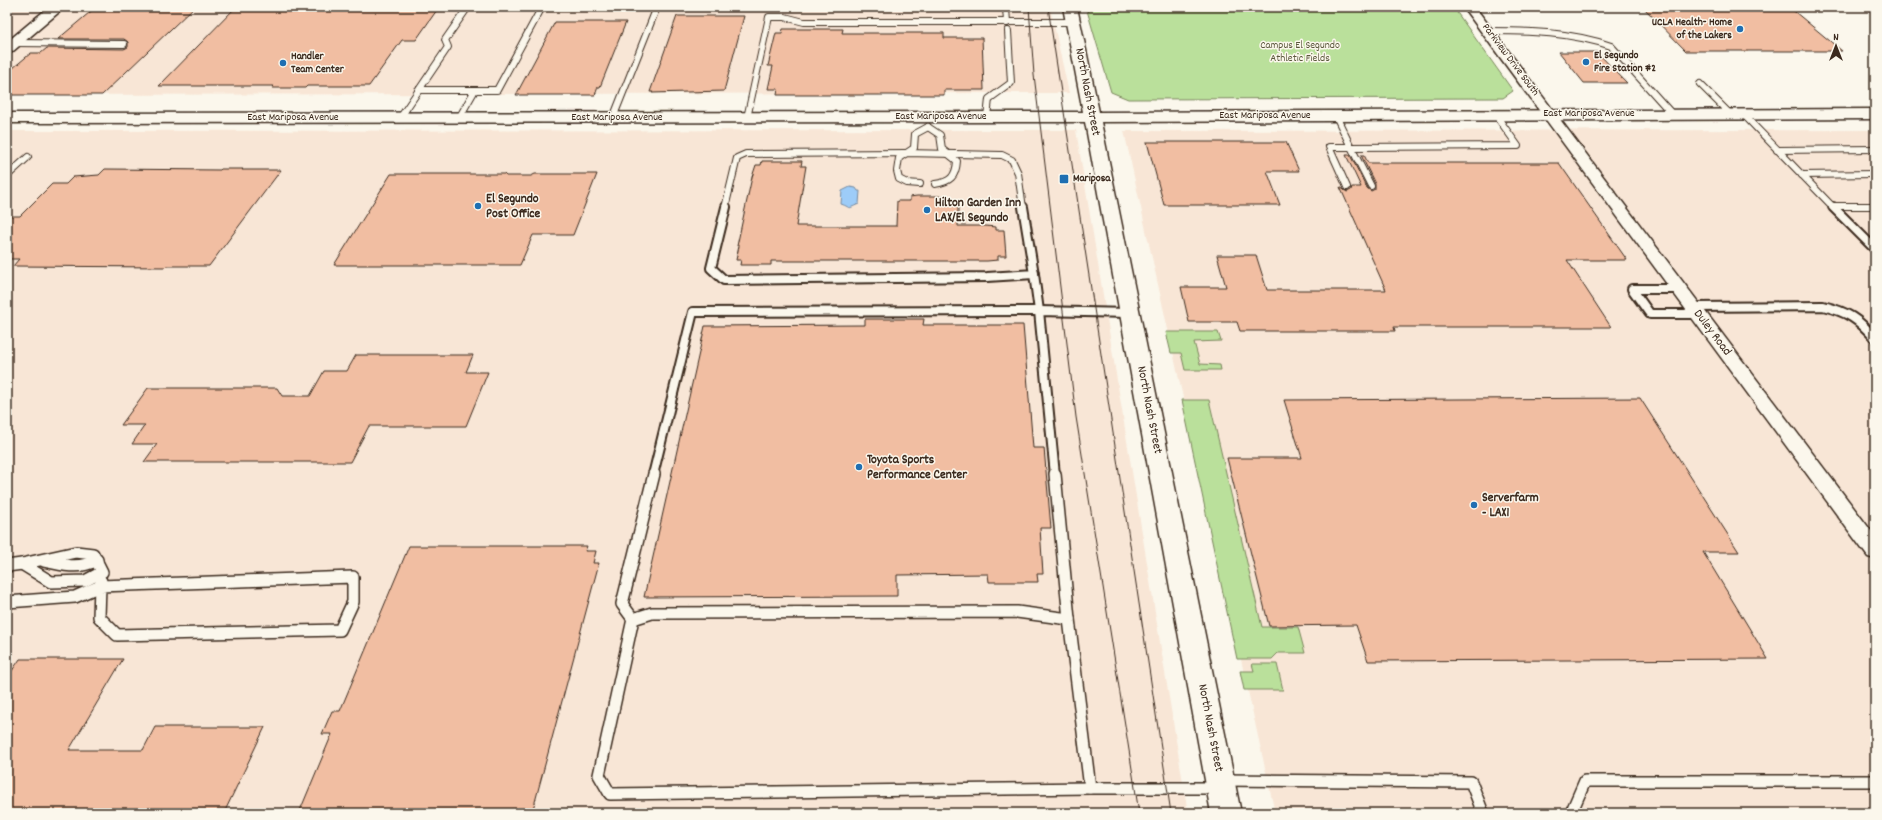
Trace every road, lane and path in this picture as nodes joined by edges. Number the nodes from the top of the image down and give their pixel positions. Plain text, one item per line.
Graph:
1 (58, 7) edge
2 (468, 7) edge
3 (542, 7) edge
4 (657, 7) edge
5 (1006, 7) edge
6 (1469, 7) edge
7 (1071, 15) edge
8 (1007, 23) junction
9 (1008, 31) dead end
10 (1488, 31) junction
11 (124, 44) dead end
12 (10, 46) edge
13 (1700, 84) dead end
14 (418, 90) junction
15 (475, 90) junction
16 (1495, 114) junction
17 (1550, 114) junction
18 (1672, 114) junction
19 (1736, 114) junction
20 (1875, 114) edge
21 (1336, 116) junction
22 (987, 117) junction
23 (1092, 117) junction
24 (7, 118) edge
25 (400, 118) junction
26 (459, 118) junction
27 (614, 118) junction
28 (747, 118) junction
29 (928, 122) junction
30 (1351, 147) junction
31 (1875, 149) edge
32 (1777, 150) junction
33 (906, 153) junction
34 (949, 154) junction
35 (28, 157) dead end
36 (1875, 174) edge
37 (1802, 175) junction
38 (7, 176) edge
39 (920, 184) dead end
40 (935, 184) dead end
41 (1371, 186) dead end
42 (1347, 187) dead end
43 (1832, 206) junction
44 (1875, 206) edge
45 (1875, 249) edge
46 (1034, 274) junction
47 (1680, 289) junction
48 (1039, 311) junction
49 (1696, 311) junction
50 (1130, 312) junction
51 (1875, 338) edge
52 (1868, 533) edge
53 (1875, 551) edge
54 (21, 563) junction
55 (7, 566) edge
56 (102, 572) junction
57 (100, 586) junction
58 (7, 602) edge
59 (633, 619) junction
60 (1069, 619) junction
61 (1875, 781) edge
62 (1221, 784) junction
63 (1090, 788) junction
64 (1226, 813) edge
65 (1483, 813) edge
66 (1570, 813) edge

1 - 12 street
2 - 14 lane
3 - 15 lane
4 - 27 lane
5 - 8 lane
6 - 10 street, Parkview Drive South
7 - 8 lane
7 - 23 street, North Nash Street
8 - 28 lane
9 - 22 lane
10 - 17 street, Parkview Drive South
10 - 18 lane
11 - 12 lane
13 - 19 lane
14 - 15 lane
14 - 25 lane
15 - 26 lane
16 - 17 street, East Mariposa Avenue
16 - 21 street, East Mariposa Avenue
16 - 30 lane
17 - 18 street, East Mariposa Avenue
17 - 47 street, Duley Road
18 - 19 street, East Mariposa Avenue
19 - 20 street, East Mariposa Avenue
19 - 32 lane
21 - 23 street, East Mariposa Avenue
21 - 30 lane
22 - 23 street, East Mariposa Avenue
22 - 29 street, East Mariposa Avenue
23 - 50 street, North Nash Street
24 - 25 street, East Mariposa Avenue
25 - 26 street, East Mariposa Avenue
26 - 27 street, East Mariposa Avenue
27 - 28 street, East Mariposa Avenue
28 - 29 street, East Mariposa Avenue
29 - 33 lane
29 - 34 lane
30 - 41 lane
30 - 42 lane
31 - 32 lane
32 - 37 lane
33 - 34 lane
33 - 39 lane
33 - 46 lane
34 - 40 lane
34 - 46 lane
35 - 38 lane
36 - 37 lane
37 - 43 lane
43 - 44 lane
43 - 45 lane
46 - 48 lane
47 - 49 street, Duley Road
47 - 49 lane
48 - 50 lane
48 - 59 lane
48 - 60 lane
49 - 51 lane
49 - 52 street, Duley Road
50 - 62 street, North Nash Street
52 - 53 street, Duley Road
54 - 55 lane
54 - 56 lane
54 - 56 lane
56 - 57 lane
57 - 57 lane
57 - 58 lane
59 - 60 lane
59 - 63 lane
60 - 63 lane
61 - 66 lane
62 - 63 lane
62 - 64 street, North Nash Street
62 - 65 lane

